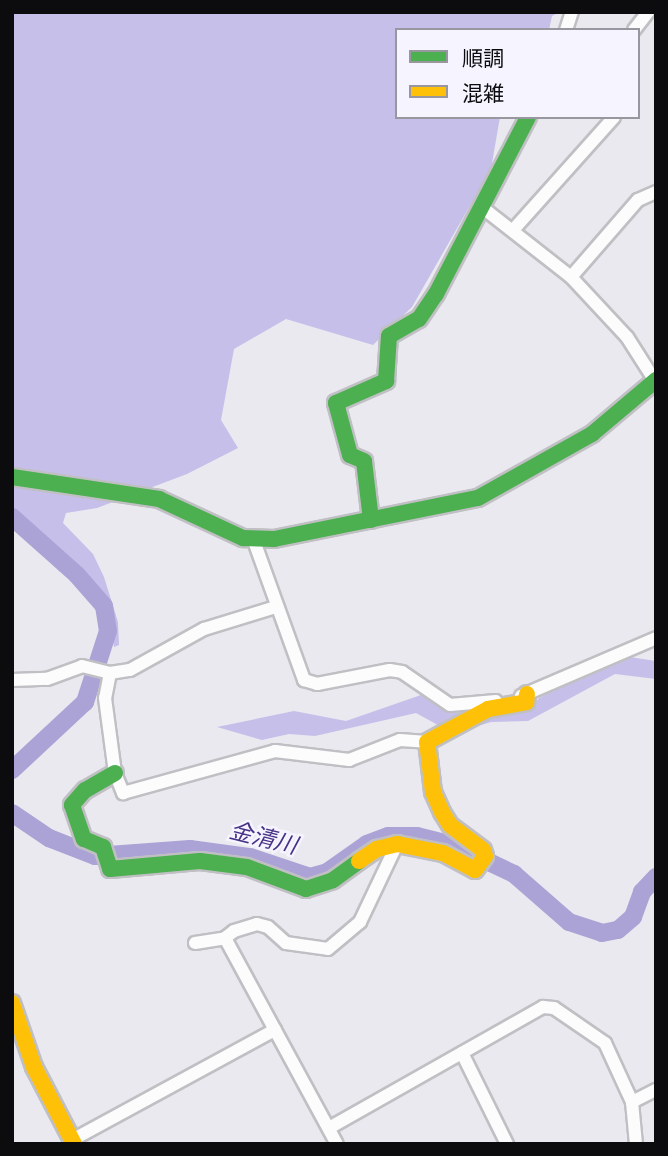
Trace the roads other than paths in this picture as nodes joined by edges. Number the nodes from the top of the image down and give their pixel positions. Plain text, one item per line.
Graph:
1 (648, 12) edge
2 (636, 28) edge
3 (527, 119) edge
4 (612, 119) edge
5 (656, 192) edge
6 (483, 208) junction
7 (514, 229) junction
8 (571, 277) junction
9 (655, 381) edge
10 (12, 477) edge
11 (372, 520) junction
12 (254, 541) junction
13 (276, 607) junction
14 (656, 638) edge
15 (107, 672) junction
16 (12, 680) edge
17 (527, 694) junction
18 (427, 743) junction
19 (115, 773) junction
20 (397, 844) junction
21 (225, 938) junction
22 (195, 943) dead end
23 (12, 1003) edge
24 (275, 1030) junction
25 (462, 1053) junction
26 (656, 1090) edge
27 (632, 1102) junction
28 (328, 1128) junction
29 (73, 1142) edge
30 (337, 1144) edge
31 (507, 1144) edge
32 (636, 1144) edge

1 - 2 street
3 - 6 street
4 - 7 street
5 - 8 street
6 - 7 street
6 - 11 street
7 - 8 street
8 - 9 street
9 - 11 street
10 - 12 street
11 - 12 street
12 - 13 street
13 - 15 street
13 - 17 street
14 - 17 street
15 - 16 street
15 - 19 street
17 - 18 street
18 - 19 street
18 - 20 street
19 - 20 street
20 - 21 street
21 - 22 street
21 - 24 street
23 - 29 street
24 - 28 street
24 - 29 street
25 - 27 street
25 - 28 street
25 - 31 street
26 - 27 street
27 - 32 street
28 - 30 street

